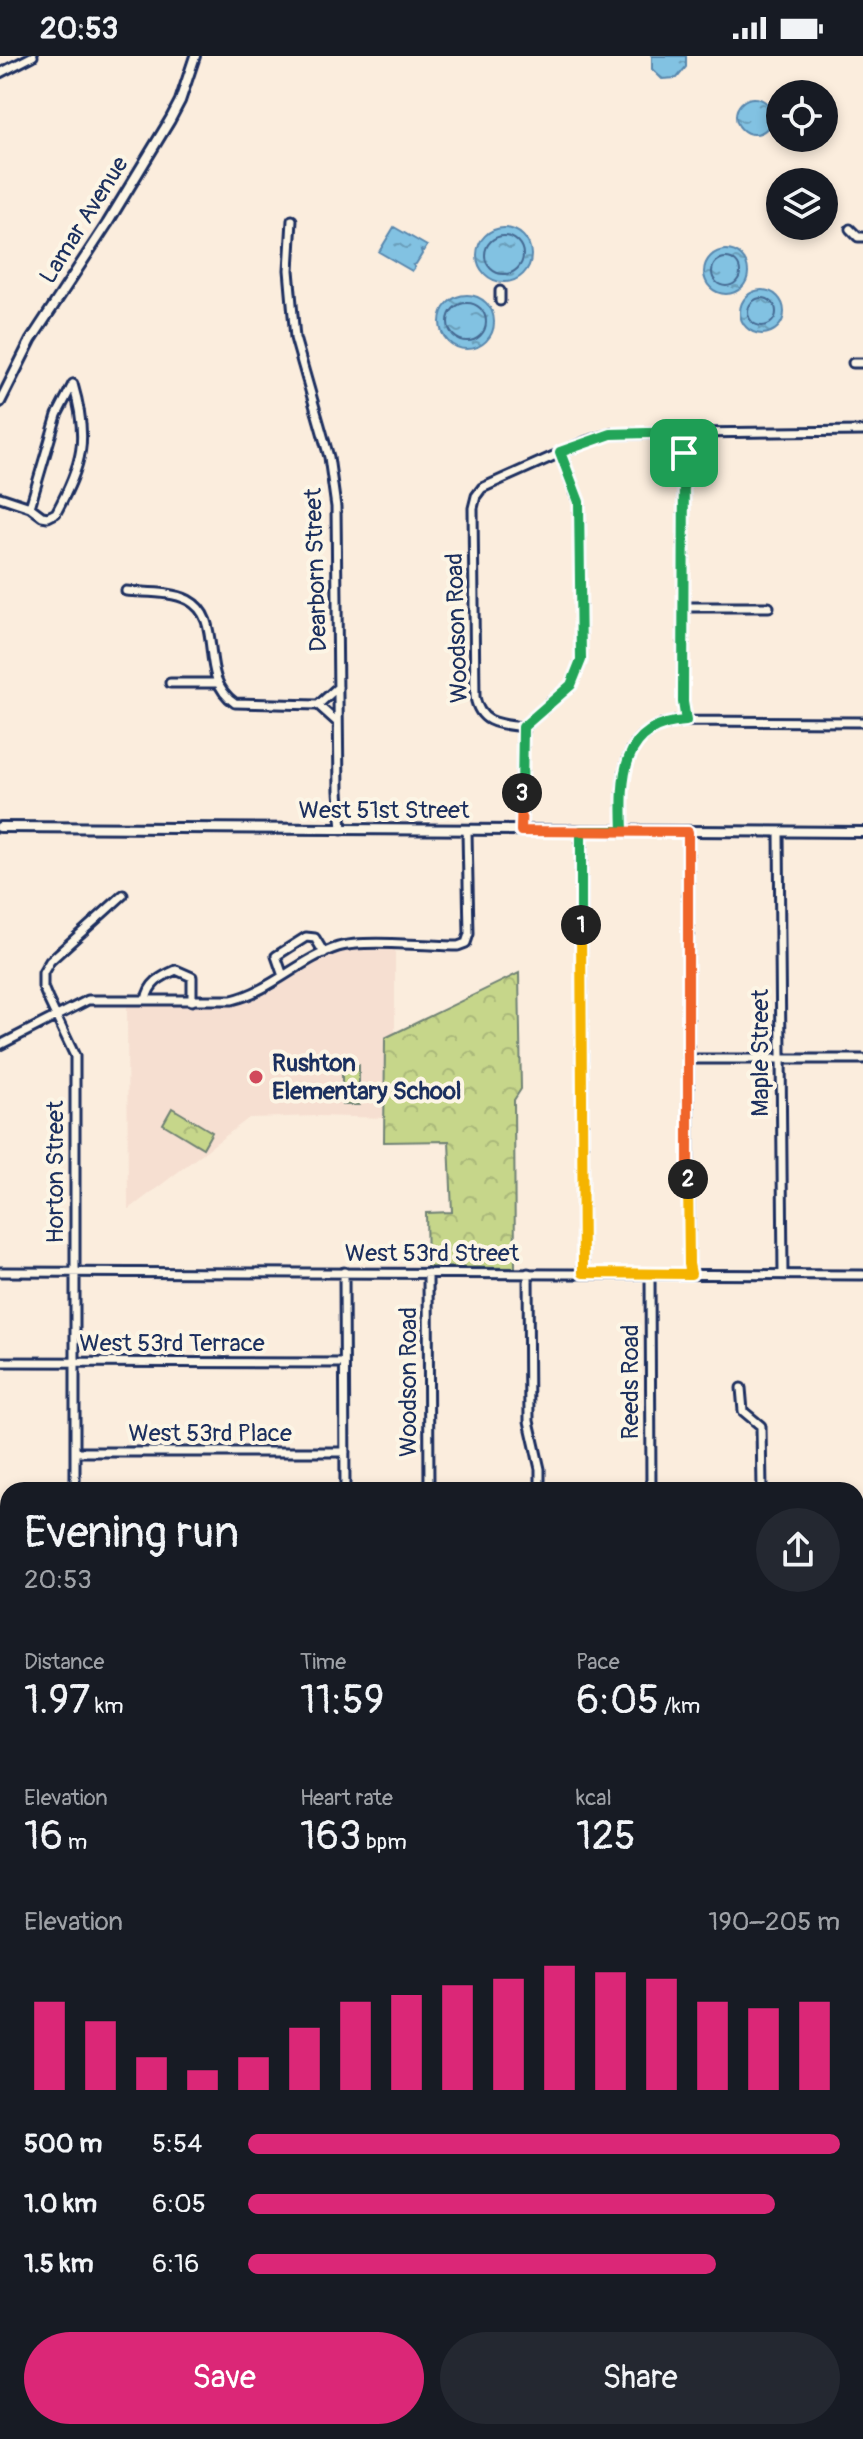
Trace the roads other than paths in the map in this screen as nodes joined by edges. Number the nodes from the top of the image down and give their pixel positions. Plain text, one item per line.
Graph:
1 (33, 56) edge
2 (195, 56) edge
3 (0, 73) edge
4 (292, 220) dead end
5 (850, 229) dead end
6 (863, 237) edge
7 (500, 291) dead end
8 (500, 301) dead end
9 (853, 363) dead end
10 (863, 363) edge
11 (0, 402) edge
12 (863, 431) edge
13 (684, 432) junction
14 (560, 452) junction
15 (0, 497) edge
16 (30, 507) junction
17 (126, 591) dead end
18 (685, 607) junction
19 (769, 607) dead end
20 (170, 683) dead end
21 (215, 683) junction
22 (338, 687) junction
23 (318, 705) junction
24 (686, 721) junction
25 (863, 722) edge
26 (338, 723) junction
27 (523, 727) junction
28 (0, 827) edge
29 (342, 830) junction
30 (467, 831) junction
31 (521, 831) junction
32 (581, 831) junction
33 (623, 831) junction
34 (688, 832) junction
35 (779, 832) junction
36 (863, 832) edge
37 (123, 895) dead end
38 (324, 953) junction
39 (283, 976) junction
40 (146, 1000) junction
41 (192, 1001) junction
42 (57, 1015) junction
43 (0, 1045) edge
44 (688, 1059) junction
45 (780, 1059) junction
46 (863, 1059) edge
47 (75, 1271) junction
48 (0, 1272) edge
49 (344, 1272) junction
50 (428, 1273) junction
51 (528, 1273) junction
52 (583, 1273) junction
53 (650, 1274) junction
54 (691, 1274) junction
55 (783, 1274) junction
56 (863, 1275) edge
57 (0, 1362) edge
58 (74, 1363) junction
59 (344, 1363) junction
60 (741, 1388) dead end
61 (75, 1452) junction
62 (345, 1452) junction
63 (75, 1482) edge
64 (345, 1482) edge
65 (429, 1482) edge
66 (540, 1482) edge
67 (651, 1482) edge
68 (762, 1482) edge

1 - 3 street
2 - 11 street, Lamar Avenue
4 - 22 street, Dearborn Street
5 - 6 street
7 - 8 street
9 - 10 street
12 - 13 street
13 - 14 street
13 - 18 street
14 - 27 street
14 - 27 street, Woodson Road
15 - 16 street
16 - 16 street
17 - 21 street
18 - 19 street
18 - 24 street
20 - 21 street
21 - 23 street
22 - 23 street
22 - 26 street, Dearborn Street
23 - 26 street
24 - 25 street
24 - 33 street
26 - 29 street, Dearborn Street
27 - 31 street
28 - 29 street, West 51st Street
29 - 30 street, West 51st Street
30 - 31 street, West 51st Street
30 - 38 street
31 - 32 street, West 51st Street
32 - 33 street, West 51st Street
32 - 52 street
33 - 34 street, West 51st Street
34 - 35 street, West 51st Street
34 - 44 street
35 - 36 street, West 51st Street
35 - 45 street, Maple Street
37 - 42 street, Horton Street
38 - 39 street
38 - 39 street
39 - 41 street
40 - 41 street
40 - 41 street
40 - 42 street
42 - 43 street
42 - 47 street, Horton Street
44 - 45 street
44 - 54 street
45 - 46 street
45 - 55 street, Maple Street
47 - 48 street, West 53rd Street
47 - 49 street, West 53rd Street
47 - 58 street, Horton Street
49 - 50 street, West 53rd Street
49 - 59 street
50 - 51 street, West 53rd Street
50 - 65 street, Woodson Road
51 - 52 street, West 53rd Street
51 - 66 street
52 - 53 street, West 53rd Street
53 - 54 street, West 53rd Street
53 - 67 street, Reeds Road
54 - 55 street, West 53rd Street
55 - 56 street, West 53rd Street
57 - 58 street, West 53rd Terrace
58 - 59 street, West 53rd Terrace
58 - 61 street, Horton Street
59 - 62 street
60 - 68 street
61 - 62 street, West 53rd Place
61 - 63 street, Horton Street
62 - 64 street

